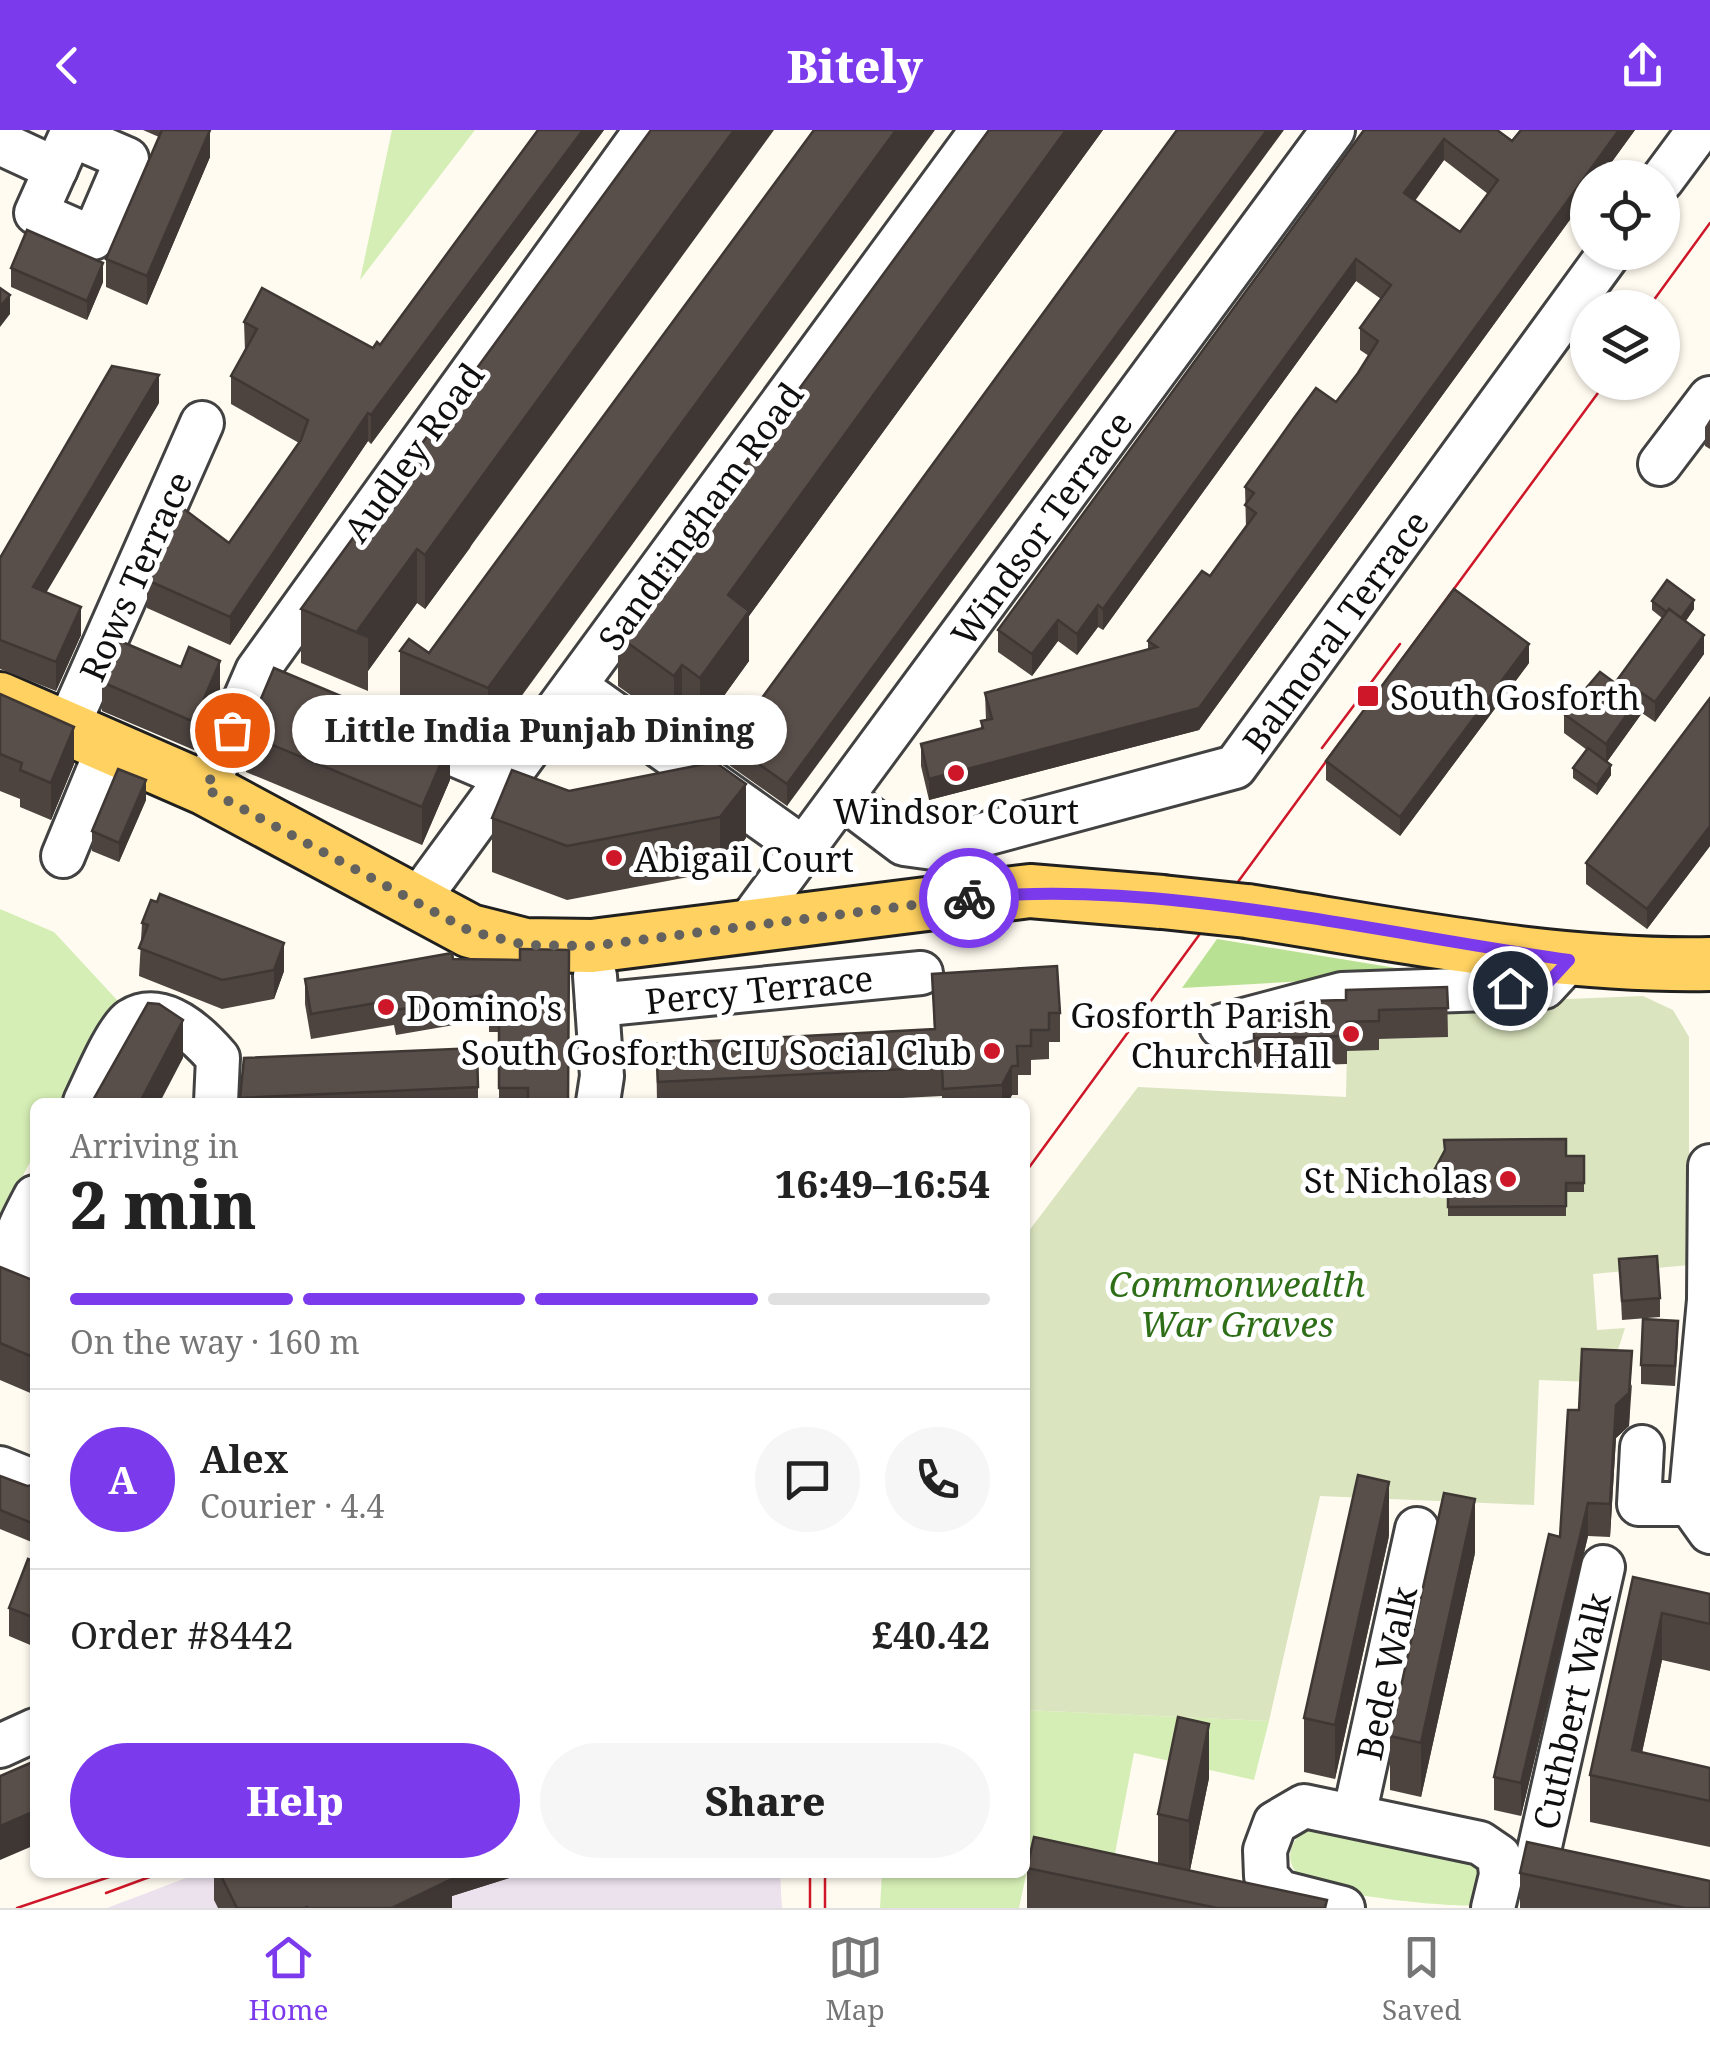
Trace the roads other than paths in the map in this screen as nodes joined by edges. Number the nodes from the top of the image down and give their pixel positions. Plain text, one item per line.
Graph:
1 (646, 130) edge
2 (982, 130) edge
3 (1333, 130) edge
4 (1699, 130) edge
5 (0, 143) edge
6 (1677, 160) edge
7 (56, 169) dead end
8 (1597, 270) edge
9 (1710, 398) edge
10 (202, 423) dead end
11 (1660, 464) dead end
12 (575, 686) junction
13 (0, 699) edge
14 (356, 713) edge
15 (88, 737) junction
16 (507, 777) junction
17 (206, 789) junction
18 (843, 798) junction
19 (803, 848) junction
20 (63, 856) dead end
21 (416, 901) junction
22 (748, 924) junction
23 (592, 946) junction
24 (1569, 960) junction
25 (1710, 964) edge
26 (922, 973) dead end
27 (597, 1005) junction
28 (1221, 1026) dead end
29 (218, 1092) edge
30 (86, 1098) edge
31 (599, 1098) edge
32 (1710, 1166) edge
33 (30, 1206) edge
34 (30, 1287) edge
35 (1707, 1370) edge
36 (1642, 1447) dead end
37 (0, 1468) edge
38 (30, 1480) edge
39 (1700, 1518) edge
40 (1417, 1529) dead end
41 (1603, 1567) dead end
42 (30, 1732) edge
43 (0, 1746) edge
44 (1354, 1816) junction
45 (1538, 1858) junction
46 (1343, 1908) edge
47 (1493, 1908) edge

1 - 17 street, Audley Road
2 - 12 street, Sandringham Road
3 - 18 street, Windsor Terrace
4 - 6 street
5 - 7 street
8 - 18 street, Balmoral Terrace
9 - 11 street
10 - 15 street, Rows Terrace
12 - 16 street, Sandringham Road
12 - 19 street
13 - 15 main road
14 - 16 street
15 - 17 main road
15 - 20 street, Rows Terrace
16 - 21 street, Sandringham Road
17 - 21 main road
18 - 19 street, Windsor Terrace
19 - 22 street, Windsor Terrace
21 - 23 main road
22 - 23 main road
22 - 24 main road, bridge
23 - 27 street
24 - 25 main road
24 - 28 street
26 - 27 street, Percy Terrace
27 - 31 street
29 - 30 street
32 - 35 street
33 - 34 street
35 - 39 street
36 - 39 street
37 - 38 street
40 - 44 street, Bede Walk
41 - 45 street, Cuthbert Walk
42 - 43 street
44 - 45 street
44 - 46 street
45 - 47 street, Cuthbert Walk

